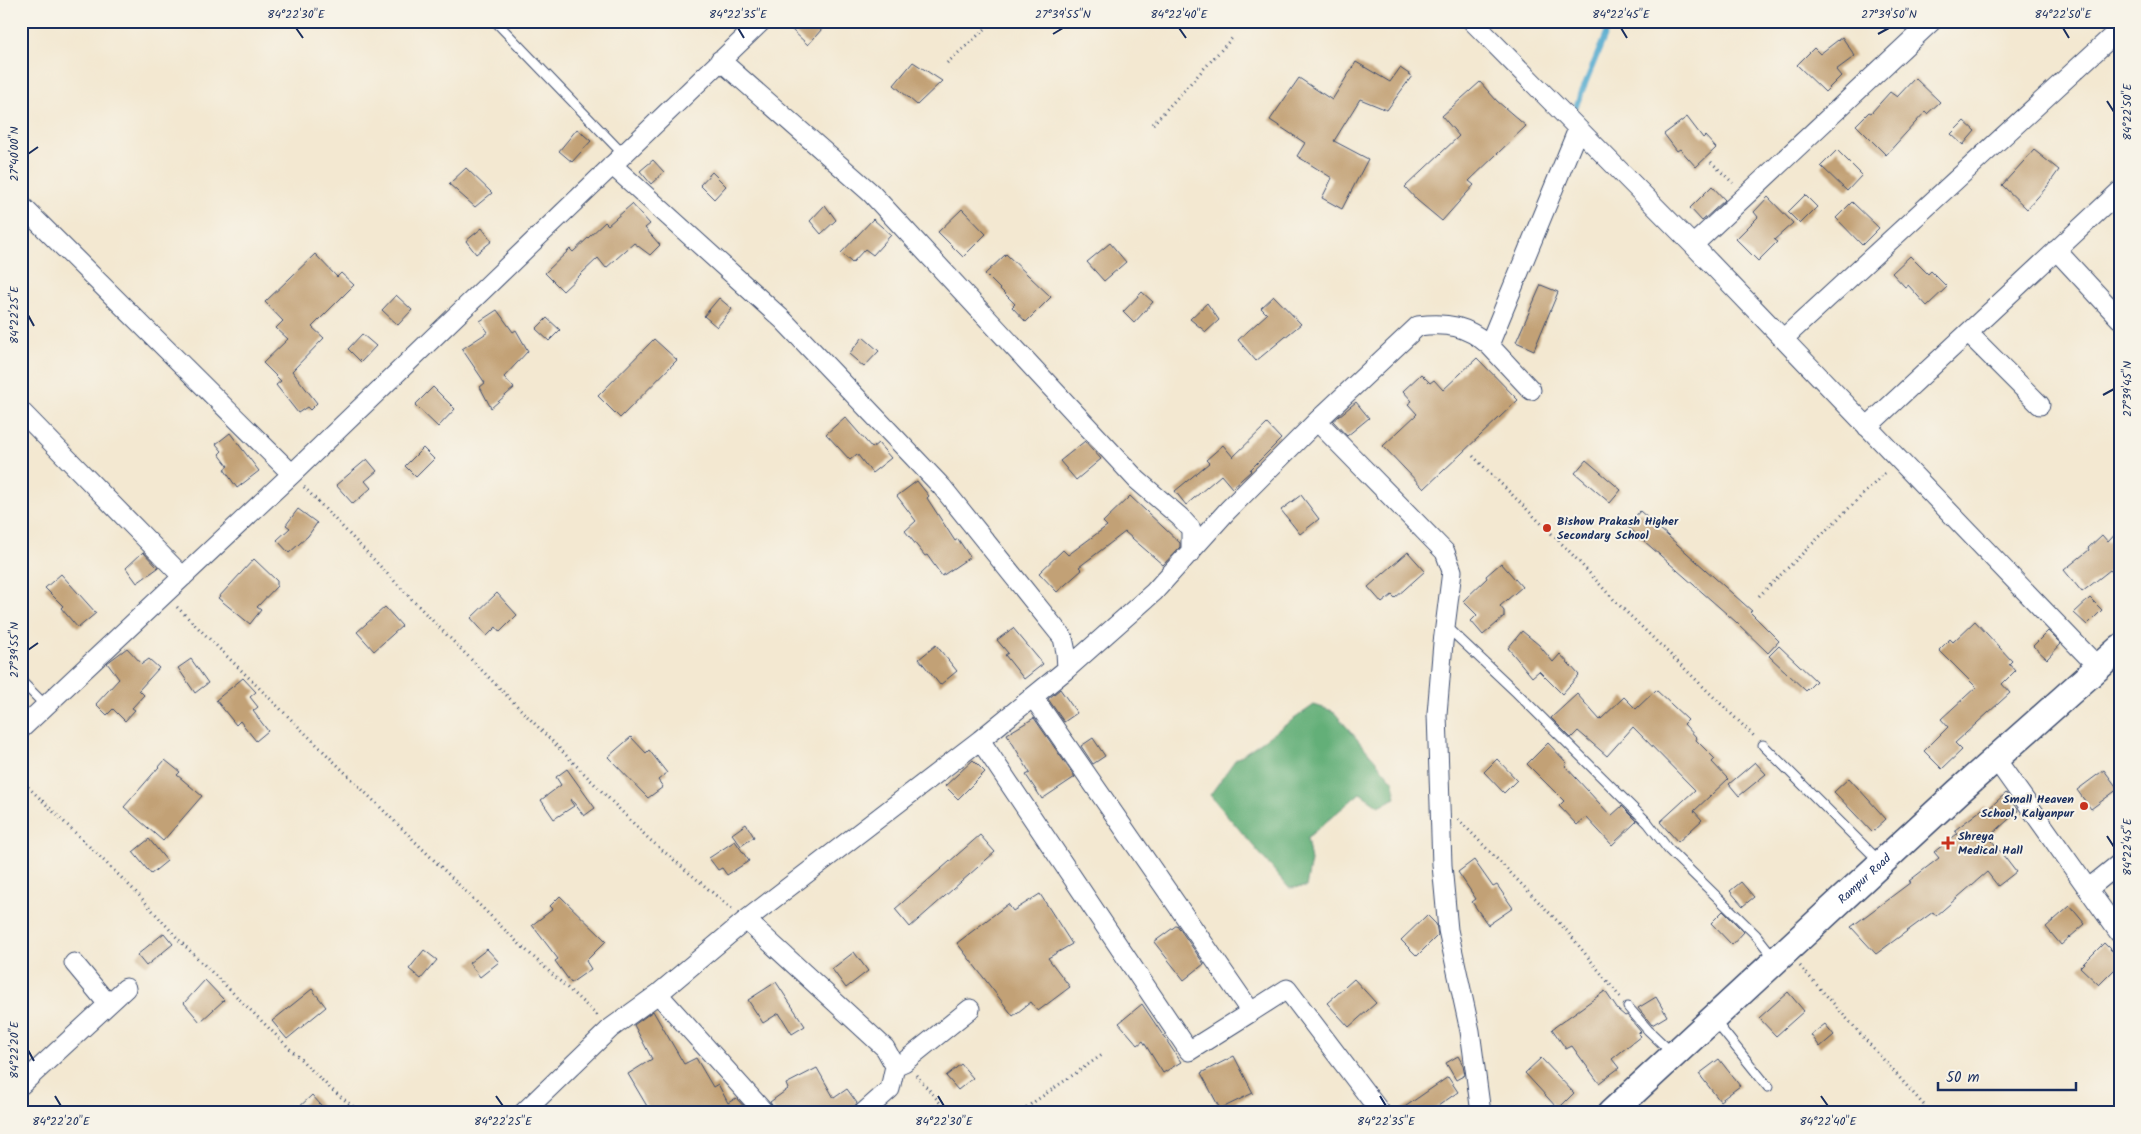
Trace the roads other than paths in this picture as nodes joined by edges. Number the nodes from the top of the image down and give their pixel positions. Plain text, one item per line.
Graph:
1 (495, 21) edge
2 (1472, 21) edge
3 (1932, 21) edge
4 (748, 25) edge
5 (2120, 29) edge
6 (720, 60) junction
7 (1578, 129) junction
8 (617, 160) junction
9 (2120, 191) edge
10 (21, 206) edge
11 (1693, 245) junction
12 (2056, 250) junction
13 (2120, 319) edge
14 (1968, 333) junction
15 (1783, 339) junction
16 (1489, 345) junction
17 (1531, 390) dead end
18 (2040, 406) dead end
19 (21, 411) edge
20 (1317, 421) junction
21 (1868, 428) junction
22 (292, 474) junction
23 (1228, 510) junction
24 (1175, 512) junction
25 (1191, 552) junction
26 (183, 577) junction
27 (1445, 625) junction
28 (2120, 648) edge
29 (2098, 667) junction
30 (1067, 669) junction
31 (21, 680) edge
32 (1033, 697) junction
33 (46, 706) junction
34 (21, 729) edge
35 (980, 740) junction
36 (1763, 745) road end
37 (1995, 758) junction
38 (1881, 863) junction
39 (2120, 863) edge
40 (2088, 888) junction
41 (746, 920) junction
42 (2120, 934) edge
43 (1781, 956) junction
44 (74, 963) dead end
45 (126, 988) dead end
46 (658, 994) junction
47 (108, 1004) junction
48 (1628, 1007) road end
49 (970, 1009) dead end
50 (1251, 1012) junction
51 (1713, 1018) junction
52 (1674, 1055) junction
53 (899, 1064) junction
54 (21, 1085) edge
55 (1768, 1087) dead end
56 (523, 1113) edge
57 (765, 1113) edge
58 (863, 1113) edge
59 (1381, 1113) edge
60 (1481, 1113) edge
61 (1612, 1113) edge

1 - 8 lane
2 - 7 street
3 - 11 street
4 - 6 street
5 - 15 street
6 - 8 street
6 - 24 street
7 - 11 street
7 - 16 street
8 - 22 street
8 - 30 street
9 - 12 street
10 - 22 street
11 - 15 street
12 - 13 street
12 - 14 street
14 - 18 street
14 - 21 street
15 - 21 street
16 - 17 street
16 - 20 street
19 - 26 street
20 - 23 street
20 - 27 street
21 - 29 street
22 - 26 street
23 - 24 street
23 - 25 street
24 - 25 street
25 - 30 street
26 - 33 street
27 - 43 lane
27 - 60 street
28 - 29 main road, Rampur Road
29 - 37 main road, Rampur Road
30 - 32 street
31 - 33 lane
32 - 35 street
32 - 50 street
33 - 34 street
35 - 41 street
35 - 50 street
36 - 38 lane
37 - 38 main road, Rampur Road
37 - 40 street
38 - 43 main road, Rampur Road
39 - 40 street
40 - 42 street
41 - 46 street
41 - 53 street
43 - 51 main road, Rampur Road
44 - 47 street
45 - 47 street
46 - 56 street
46 - 57 street
47 - 54 street
48 - 52 lane
49 - 53 street
50 - 59 street
51 - 52 main road, Rampur Road
51 - 55 lane
52 - 61 main road, Rampur Road
53 - 58 street

